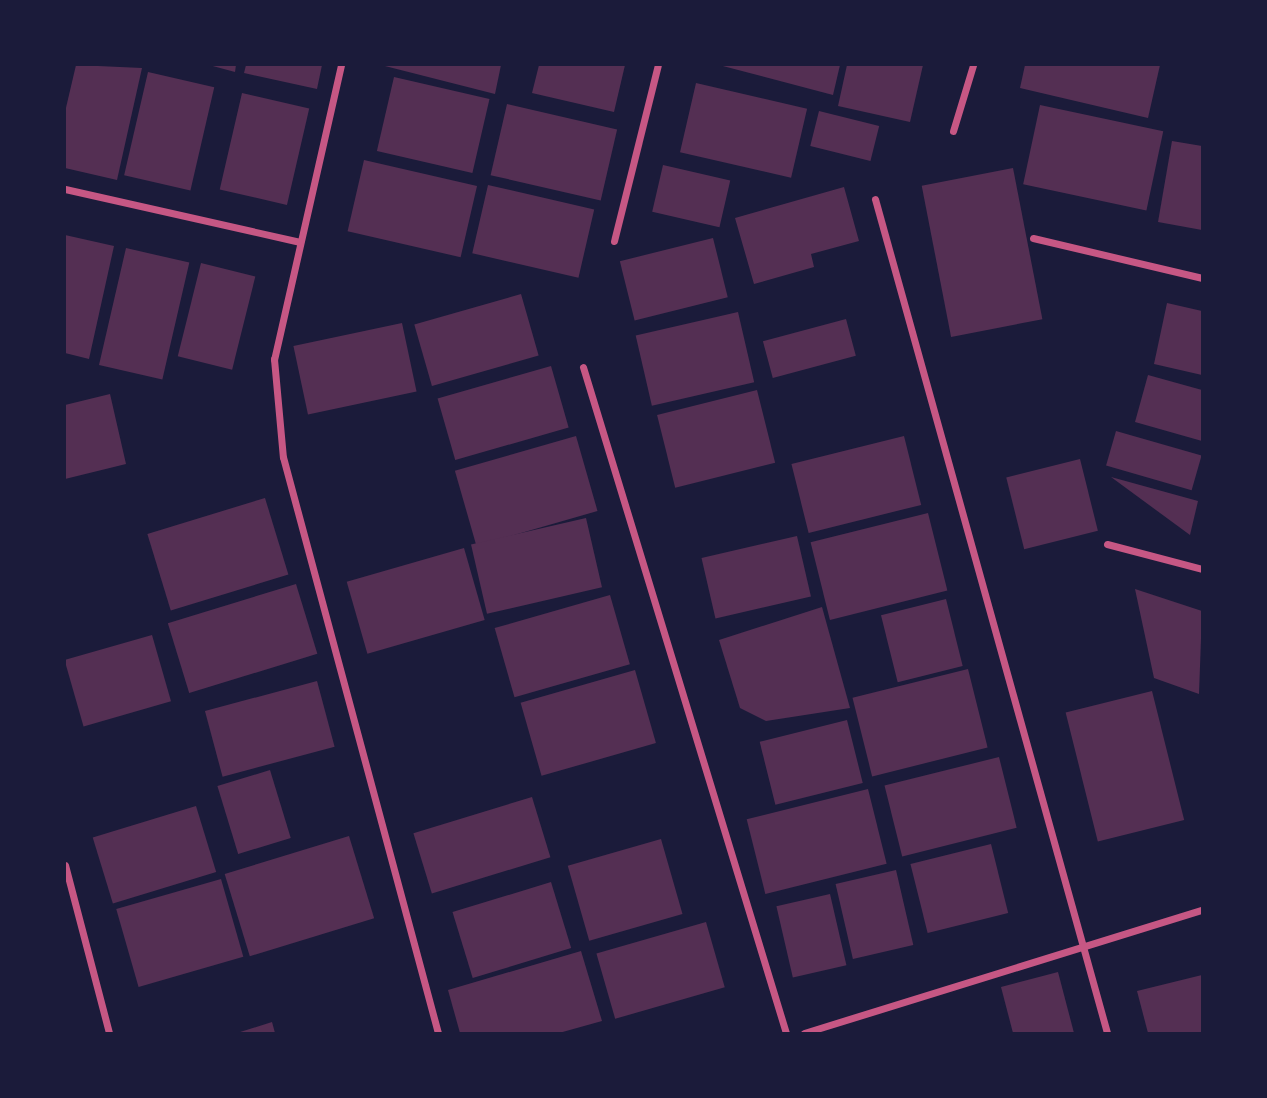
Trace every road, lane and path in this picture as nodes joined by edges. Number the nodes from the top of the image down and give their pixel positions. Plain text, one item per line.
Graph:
1 (341, 65) edge
2 (658, 65) edge
3 (973, 65) edge
4 (953, 131) dead end
5 (65, 190) edge
6 (875, 199) dead end
7 (1032, 238) dead end
8 (614, 241) dead end
9 (300, 242) junction
10 (1202, 278) edge
11 (583, 367) dead end
12 (1107, 544) dead end
13 (1202, 569) edge
14 (65, 864) edge
15 (1202, 910) edge
16 (1084, 947) junction
17 (109, 1033) edge
18 (438, 1033) edge
19 (786, 1033) edge
20 (804, 1033) edge
21 (1107, 1033) edge

1 - 9 street
2 - 8 street
3 - 4 street
5 - 9 street
6 - 16 street
7 - 10 street
9 - 18 street
11 - 19 street
12 - 13 street
14 - 17 street
15 - 16 street
16 - 20 street
16 - 21 street

